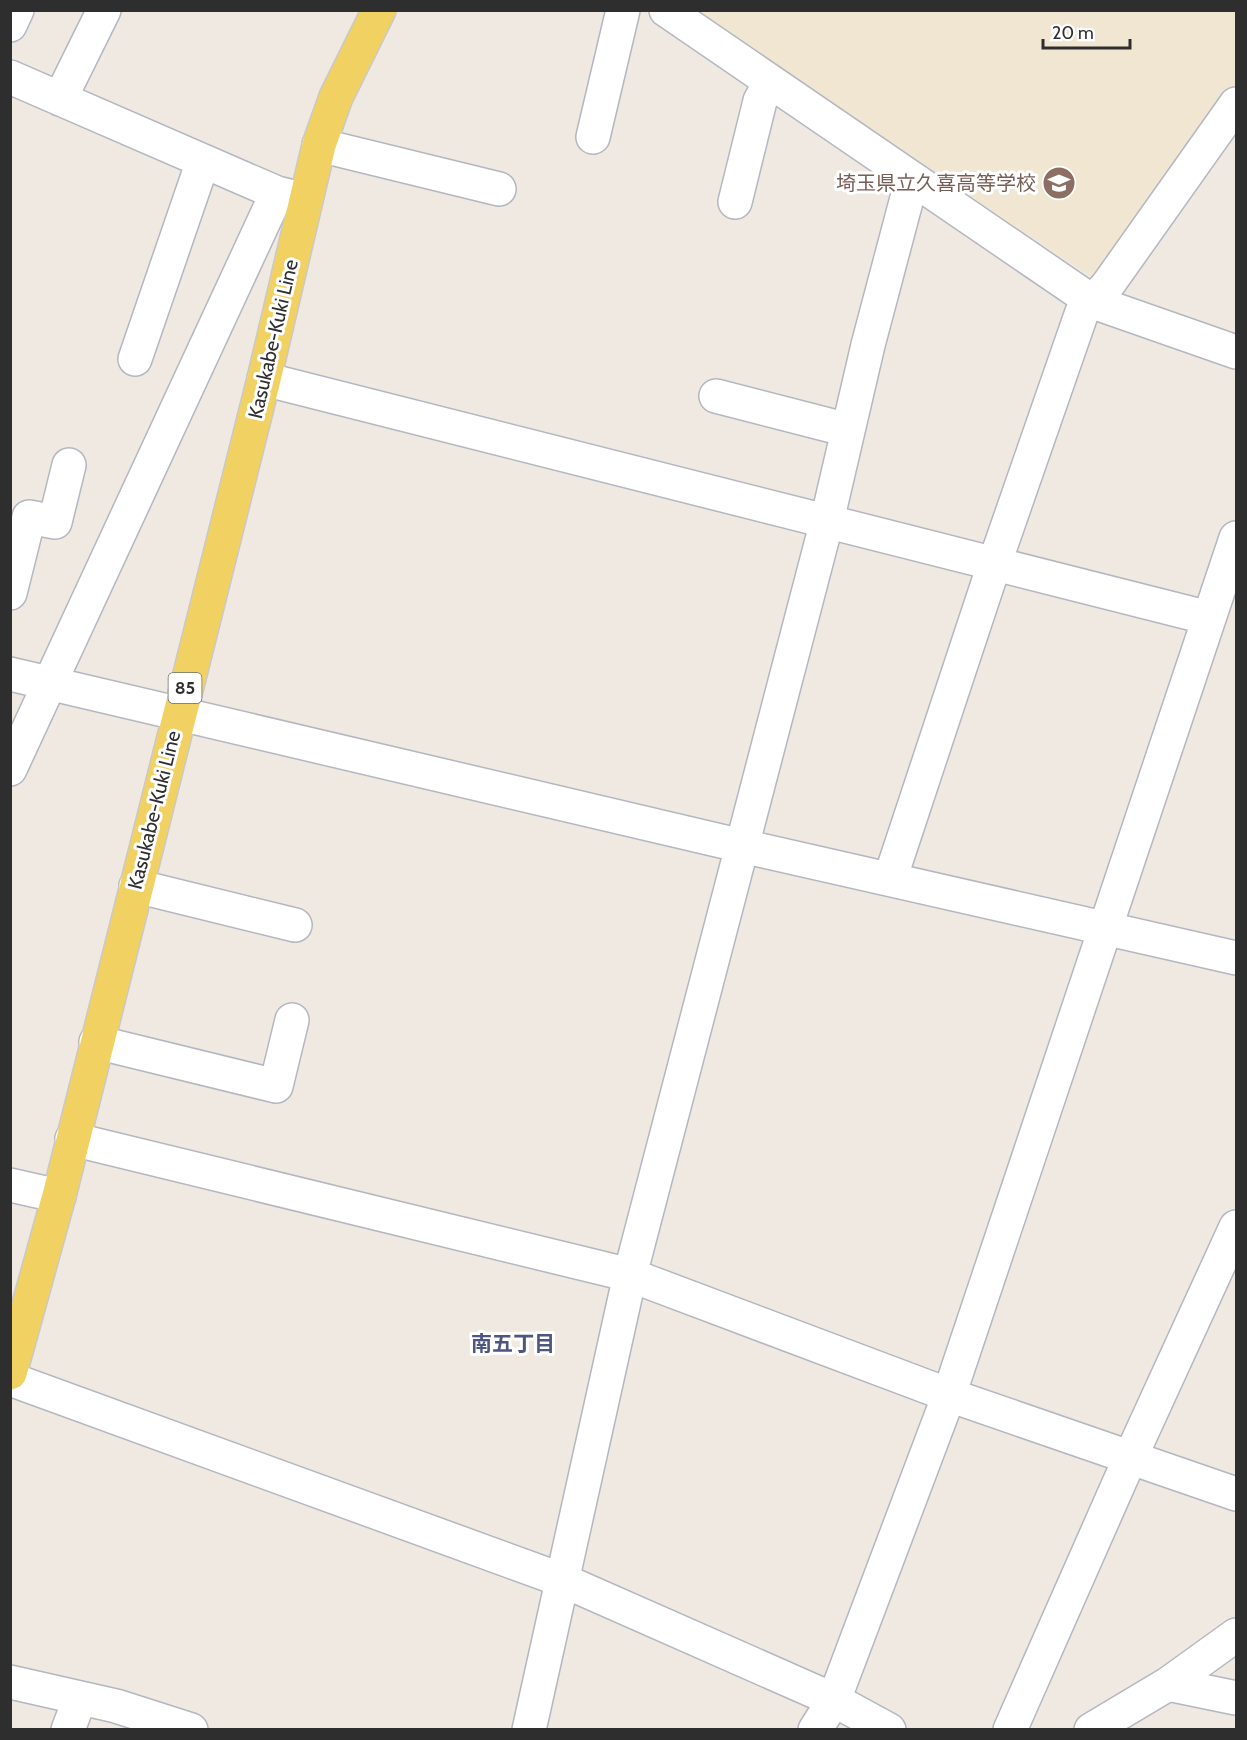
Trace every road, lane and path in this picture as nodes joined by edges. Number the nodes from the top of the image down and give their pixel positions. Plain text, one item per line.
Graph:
1 (17, 10) edge
2 (104, 10) edge
3 (379, 10) edge
4 (623, 10) edge
5 (666, 10) edge
6 (10, 25) edge
7 (10, 77) edge
8 (770, 82) junction
9 (60, 99) junction
10 (1236, 104) edge
11 (593, 137) dead end
12 (319, 145) junction
13 (203, 161) junction
14 (912, 179) junction
15 (499, 189) dead end
16 (292, 196) junction
17 (735, 202) dead end
18 (1093, 302) junction
19 (1236, 352) edge
20 (135, 359) dead end
21 (264, 379) junction
22 (716, 396) dead end
23 (848, 430) junction
24 (69, 465) dead end
25 (827, 520) junction
26 (1236, 538) edge
27 (994, 565) junction
28 (10, 593) edge
29 (1220, 609) edge
30 (10, 674) edge
31 (52, 684) junction
32 (179, 713) junction
33 (10, 769) edge
34 (742, 846) junction
35 (890, 879) junction
36 (135, 886) junction
37 (295, 926) dead end
38 (1104, 930) junction
39 (1236, 958) edge
40 (292, 1020) dead end
41 (96, 1042) junction
42 (72, 1139) junction
43 (10, 1185) edge
44 (58, 1196) junction
45 (1236, 1227) edge
46 (630, 1275) junction
47 (10, 1373) edge
48 (10, 1379) edge
49 (949, 1395) junction
50 (1131, 1456) junction
51 (1236, 1494) edge
52 (562, 1580) junction
53 (1236, 1635) edge
54 (10, 1682) edge
55 (1168, 1684) junction
56 (81, 1698) junction
57 (1236, 1698) edge
58 (834, 1700) junction
59 (115, 1718) edge
60 (68, 1730) edge
61 (191, 1730) edge
62 (530, 1730) edge
63 (815, 1730) edge
64 (890, 1730) edge
65 (1010, 1730) edge
66 (1091, 1730) edge

1 - 6 street
2 - 9 street
3 - 12 main road, Kasukabe-Kuki Line / 85
4 - 11 street
5 - 8 street
7 - 9 street
8 - 14 street
8 - 17 street
9 - 13 street
10 - 18 street
12 - 15 street
12 - 16 main road, Kasukabe-Kuki Line / 85
13 - 16 street
13 - 20 street
14 - 18 street
14 - 23 street
16 - 21 main road, Kasukabe-Kuki Line / 85
16 - 31 street
18 - 19 street
18 - 27 street
21 - 25 street
21 - 32 main road, Kasukabe-Kuki Line / 85
22 - 23 street
23 - 25 street
24 - 28 street
25 - 27 street
25 - 34 street
26 - 29 street
27 - 29 street
27 - 35 street
29 - 38 street
30 - 31 street
31 - 32 street
31 - 33 street
32 - 34 street
32 - 36 main road, Kasukabe-Kuki Line / 85
34 - 35 street
34 - 46 street
35 - 38 street
36 - 37 street
36 - 41 main road, Kasukabe-Kuki Line / 85
38 - 39 street
38 - 49 street
40 - 41 street
41 - 42 main road, Kasukabe-Kuki Line / 85
42 - 44 main road, Kasukabe-Kuki Line / 85
42 - 46 street
43 - 44 street
44 - 47 main road, Kasukabe-Kuki Line / 85
45 - 50 street
46 - 49 street
46 - 52 street
48 - 52 street
49 - 50 street
49 - 58 street
50 - 51 street
50 - 65 street
52 - 58 street
52 - 62 street
53 - 55 street
54 - 56 street
55 - 57 street
55 - 66 street
56 - 59 street
56 - 60 street
58 - 63 street
58 - 64 street
59 - 61 street

